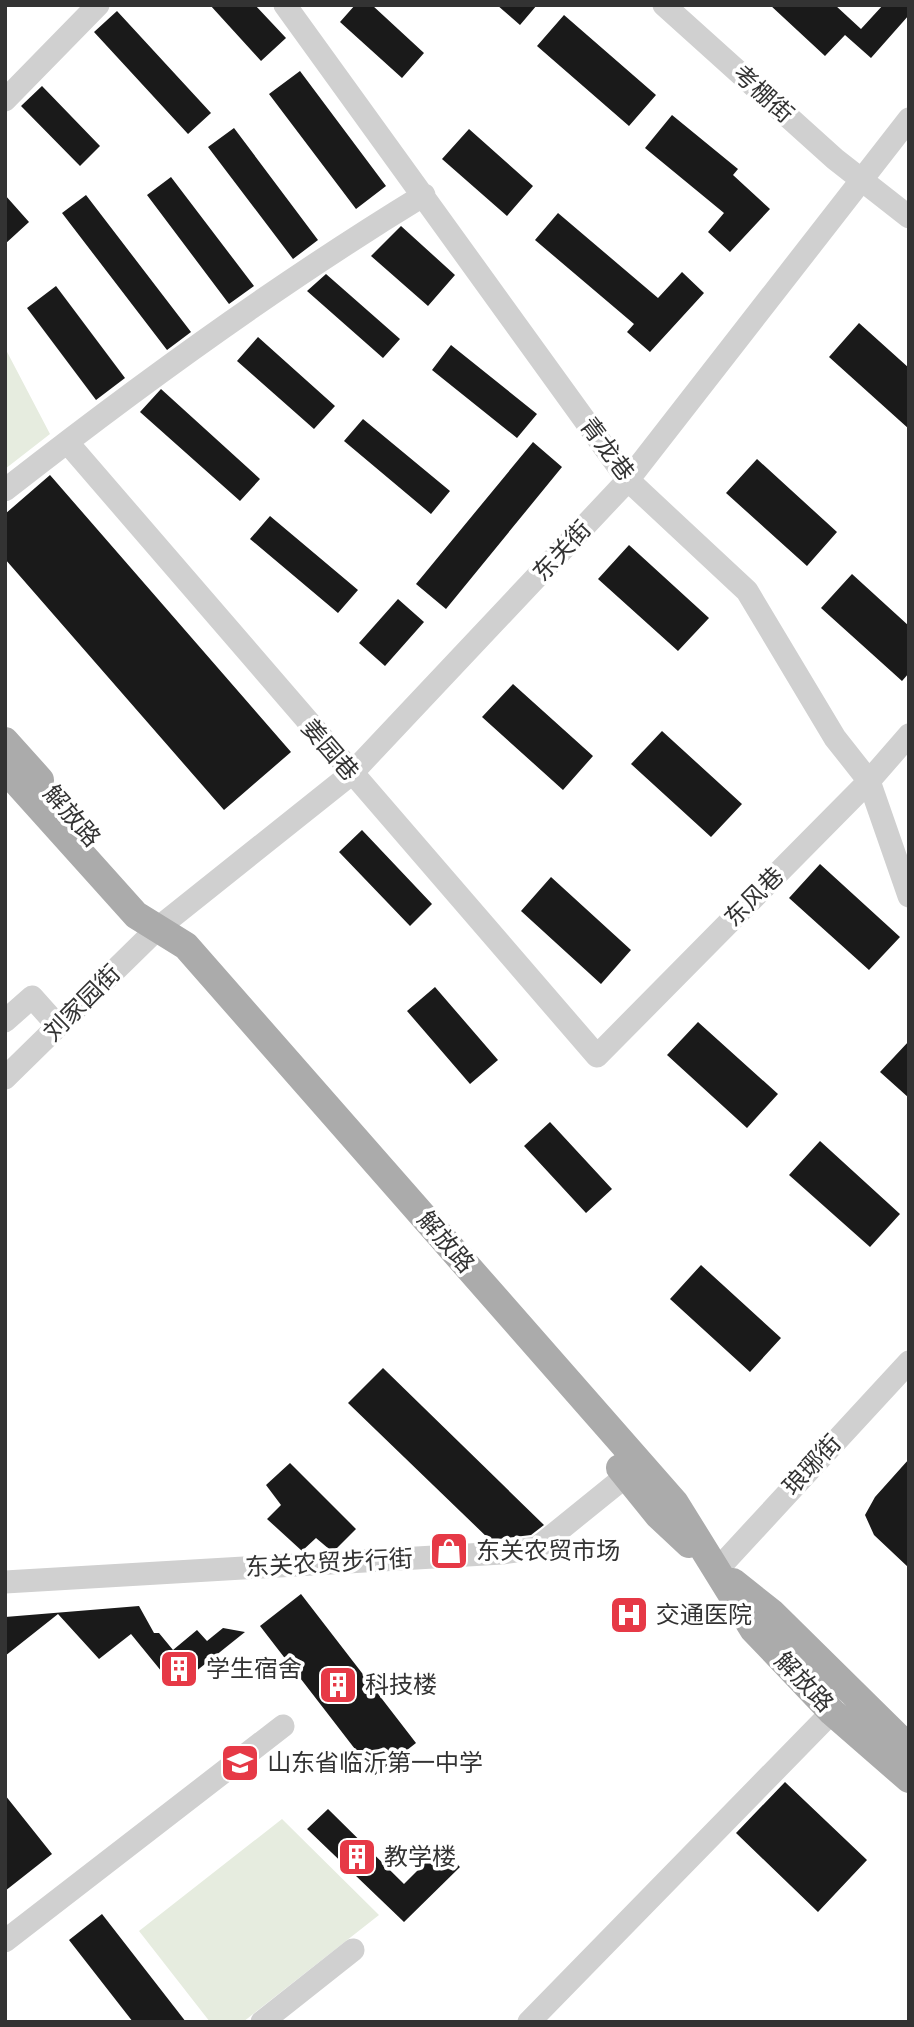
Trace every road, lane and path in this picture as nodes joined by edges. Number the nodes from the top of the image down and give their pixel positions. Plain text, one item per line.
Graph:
1 (98, 5) edge
2 (285, 5) edge
3 (664, 5) edge
4 (5, 100) edge
5 (909, 120) edge
6 (862, 182) junction
7 (424, 195) junction
8 (909, 217) edge
9 (909, 234) edge
10 (66, 442) junction
11 (628, 480) junction
12 (5, 490) edge
13 (909, 735) edge
14 (5, 741) edge
15 (5, 769) edge
16 (351, 774) junction
17 (869, 781) junction
18 (909, 896) edge
19 (158, 928) junction
20 (5, 1021) edge
21 (58, 1026) junction
22 (597, 1056) joint
23 (5, 1078) edge
24 (909, 1362) edge
25 (626, 1476) junction
26 (717, 1570) junction
27 (5, 1582) edge
28 (832, 1712) junction
29 (283, 1726) dead end
30 (909, 1748) edge
31 (909, 1779) edge
32 (5, 1941) edge
33 (353, 1950) dead end
34 (262, 2022) edge
35 (529, 2022) edge

1 - 4 street
2 - 7 street, 青龙巷
3 - 6 street, 考棚街
5 - 6 street, 东关街
6 - 8 street, 考棚街
6 - 9 street, 考棚街
6 - 11 street, 东关街
7 - 10 street
7 - 11 street, 青龙巷
10 - 12 street
10 - 16 street, 姜园巷
11 - 16 street, 东关街
11 - 17 street, 青龙巷
13 - 17 street, 东风巷
14 - 19 main road, 解放路
15 - 19 main road, 解放路
16 - 19 street, 东关街
16 - 22 street, 姜园巷
17 - 18 street, 青龙巷
17 - 22 street, 东风巷
19 - 21 street, 刘家园街
19 - 25 main road, 解放路
19 - 26 main road, 解放路
20 - 21 street
21 - 23 street, 刘家园街
24 - 26 street, 琅琊街
25 - 26 main road, 解放路
25 - 27 street, 东关农贸步行街
26 - 28 main road, 解放路
26 - 30 main road, 解放路
28 - 31 main road, 解放路
28 - 35 street
29 - 32 street
33 - 34 street

